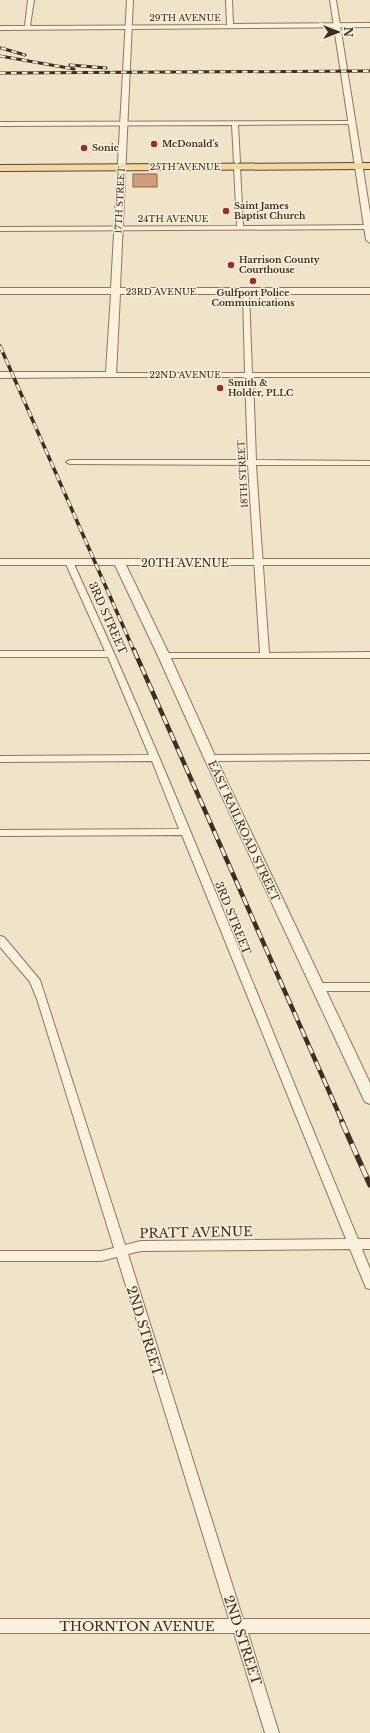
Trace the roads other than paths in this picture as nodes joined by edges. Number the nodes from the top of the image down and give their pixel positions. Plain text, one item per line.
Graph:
1 (31, 0) edge
2 (130, 0) edge
3 (229, 0) edge
4 (333, 0) edge
5 (230, 26) junction
6 (337, 26) junction
7 (370, 26) edge
8 (129, 27) junction
9 (0, 28) edge
10 (27, 28) junction
11 (124, 123) junction
12 (235, 123) junction
13 (351, 123) junction
14 (0, 124) edge
15 (370, 162) edge
16 (0, 164) edge
17 (358, 164) junction
18 (122, 165) junction
19 (237, 165) junction
20 (370, 166) edge
21 (0, 168) edge
22 (369, 227) edge
23 (119, 228) junction
24 (240, 228) junction
25 (0, 229) edge
26 (370, 240) edge
27 (370, 291) edge
28 (0, 292) edge
29 (115, 295) junction
30 (246, 295) junction
31 (0, 298) edge
32 (370, 299) edge
33 (0, 375) edge
34 (111, 375) junction
35 (248, 375) junction
36 (370, 375) edge
37 (70, 462) dead end
38 (252, 463) junction
39 (370, 463) edge
40 (0, 562) edge
41 (69, 562) junction
42 (258, 562) junction
43 (370, 562) edge
44 (119, 563) junction
45 (0, 654) edge
46 (111, 654) junction
47 (164, 656) junction
48 (265, 656) junction
49 (370, 656) edge
50 (370, 757) edge
51 (155, 758) junction
52 (210, 758) junction
53 (0, 759) edge
54 (185, 832) junction
55 (0, 833) edge
56 (0, 940) edge
57 (318, 987) junction
58 (370, 987) edge
59 (370, 1098) edge
60 (354, 1244) junction
61 (370, 1244) edge
62 (121, 1251) junction
63 (0, 1256) edge
64 (370, 1284) edge
65 (0, 1626) edge
66 (238, 1626) junction
67 (370, 1626) edge
68 (272, 1733) edge

1 - 10 street
2 - 8 street, 17TH STREET
3 - 5 street
4 - 6 street
5 - 6 street, 29TH AVENUE
5 - 8 street, 29TH AVENUE
6 - 7 street, 29TH AVENUE
6 - 13 street
8 - 10 street, 29TH AVENUE
8 - 11 street, 17TH STREET
9 - 10 street, 29TH AVENUE
11 - 12 street
11 - 14 street
11 - 18 street, 17TH STREET
12 - 13 street
12 - 19 street
13 - 17 street
15 - 17 main road, 25TH AVENUE
16 - 18 main road, 25TH AVENUE
17 - 19 main road, 25TH AVENUE
17 - 20 main road, 25TH AVENUE
17 - 22 street
18 - 19 main road, 25TH AVENUE
18 - 21 main road, 25TH AVENUE
18 - 23 street, 17TH STREET
19 - 24 street
22 - 24 street, 24TH AVENUE
22 - 26 street
23 - 24 street, 24TH AVENUE
23 - 25 street, 24TH AVENUE
23 - 29 street, 17TH STREET
27 - 30 street, 23RD AVENUE
28 - 29 street, 23RD AVENUE
29 - 30 street, 23RD AVENUE
29 - 31 street, 23RD AVENUE
29 - 34 street, 17TH STREET
30 - 32 street, 23RD AVENUE
30 - 35 street, 18TH STREET
33 - 34 street, 22ND AVENUE
34 - 35 street, 22ND AVENUE
35 - 36 street, 22ND AVENUE
35 - 38 street, 18TH STREET
37 - 38 street
38 - 39 street
38 - 42 street, 18TH STREET
40 - 41 street, 20TH AVENUE
41 - 44 street, 20TH AVENUE
41 - 46 street, 3RD STREET
42 - 43 street, 20TH AVENUE
42 - 44 street, 20TH AVENUE
42 - 48 street, 18TH STREET
44 - 47 street, EAST RAILROAD STREET
45 - 46 street
46 - 51 street, 3RD STREET
47 - 48 street
47 - 52 street, EAST RAILROAD STREET
48 - 49 street
50 - 52 street
51 - 53 street
51 - 54 street, 3RD STREET
52 - 57 street, EAST RAILROAD STREET
54 - 55 street
54 - 60 street, 3RD STREET
56 - 62 street, 2ND STREET
57 - 58 street
57 - 59 street, EAST RAILROAD STREET
60 - 61 street, PRATT AVENUE
60 - 62 street, PRATT AVENUE
60 - 64 street, 3RD STREET
62 - 63 street, PRATT AVENUE
62 - 66 street, 2ND STREET
65 - 66 street, THORNTON AVENUE
66 - 67 street, THORNTON AVENUE
66 - 68 street, 2ND STREET

